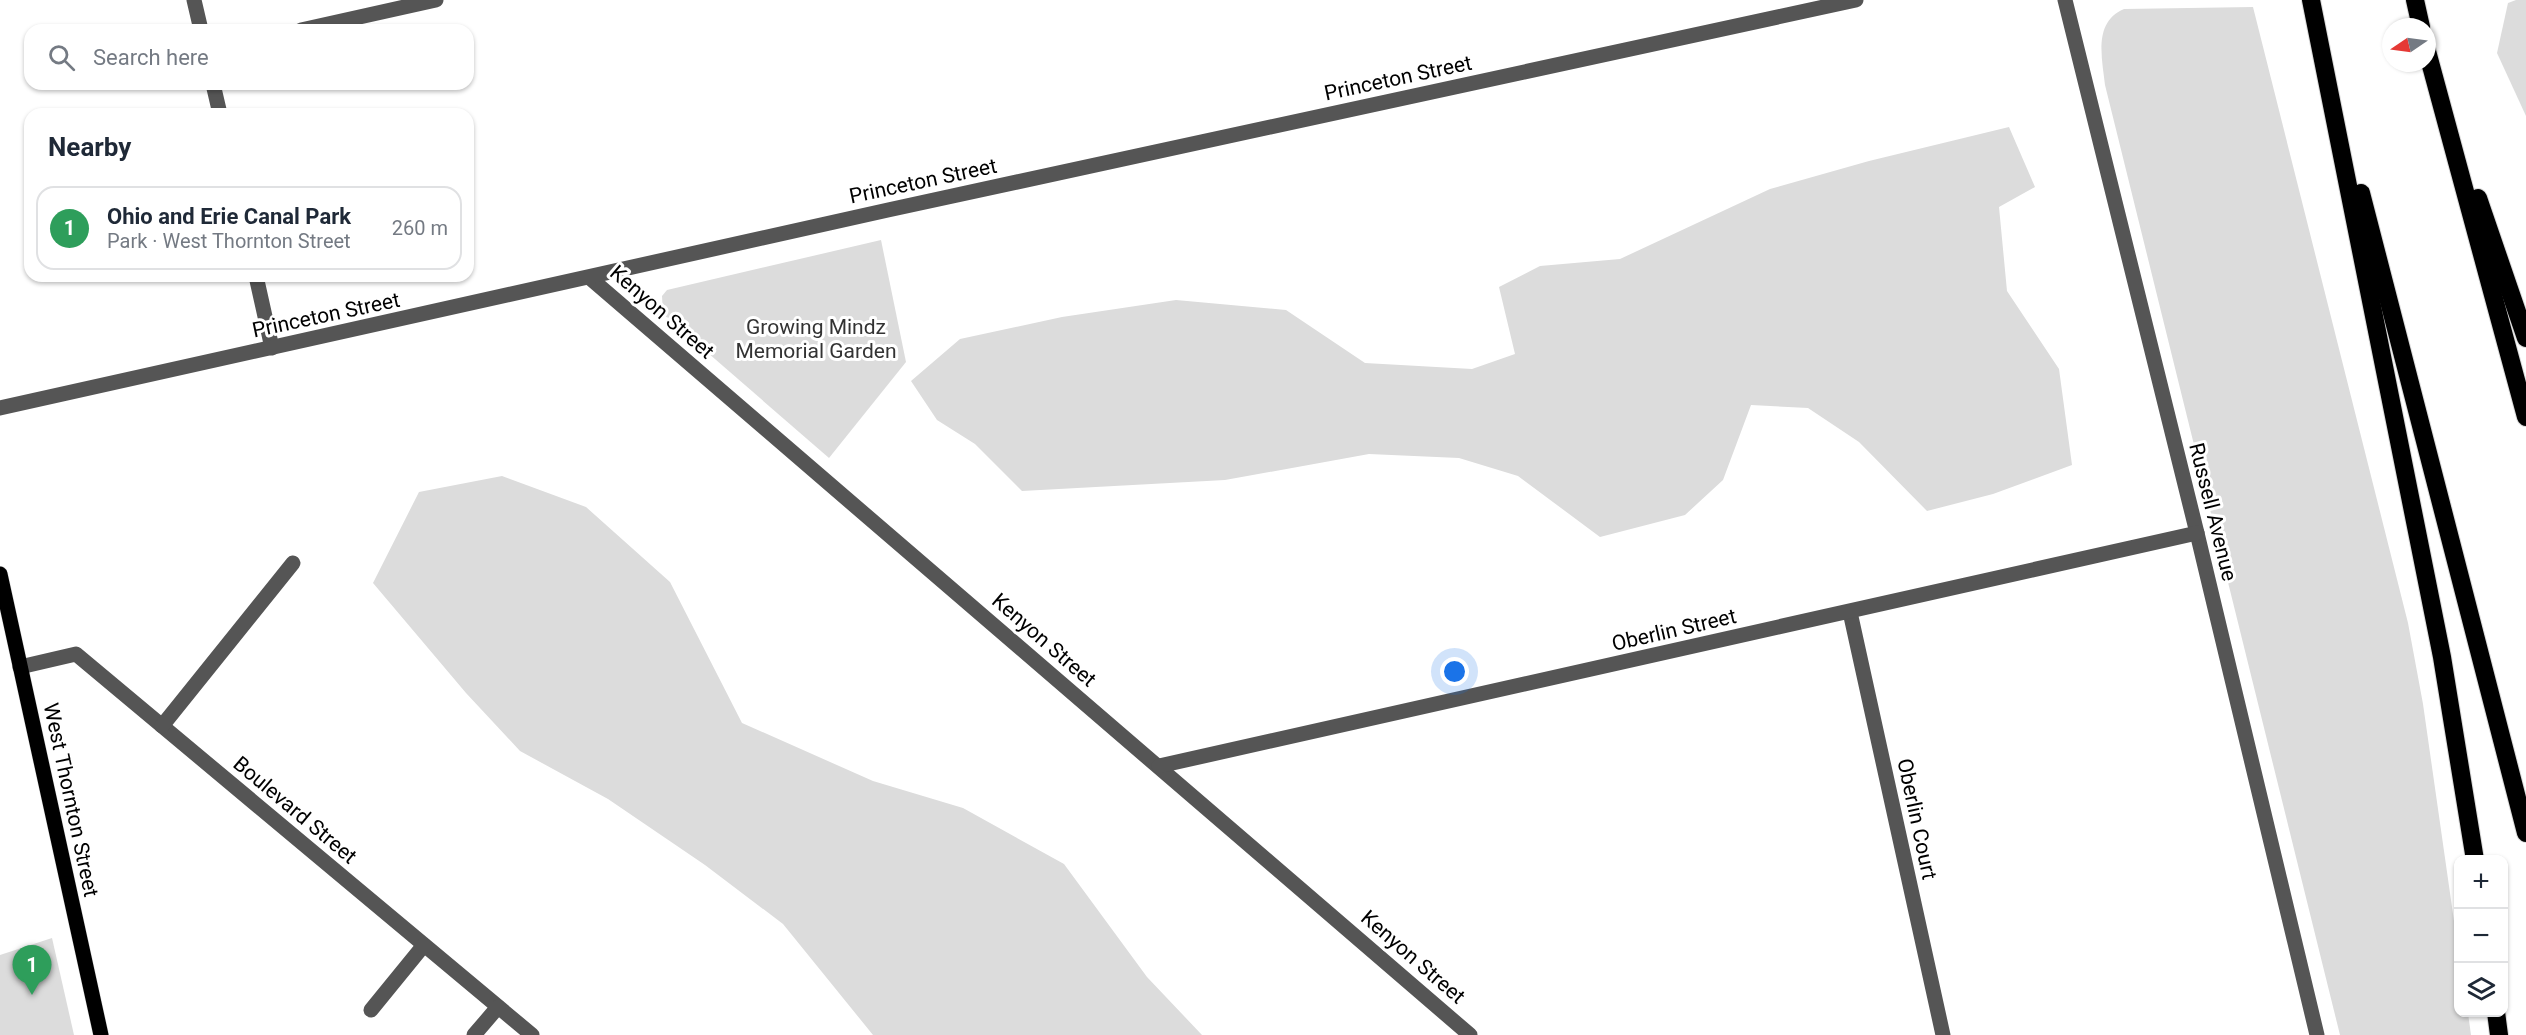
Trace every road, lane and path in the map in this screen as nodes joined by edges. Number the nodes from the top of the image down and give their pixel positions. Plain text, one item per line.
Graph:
1 (194, 0) edge
2 (436, 0) edge
3 (1856, 0) edge
4 (2065, 0) edge
5 (2311, 0) edge
6 (2415, 0) edge
7 (2419, 18) edge
8 (200, 24) edge
9 (328, 24) edge
10 (2433, 72) edge
11 (2435, 72) edge
12 (214, 90) edge
13 (219, 108) edge
14 (590, 278) junction
15 (257, 282) edge
16 (2526, 338) edge
17 (272, 348) junction
18 (0, 408) edge
19 (2526, 417) edge
20 (2197, 533) junction
21 (293, 563) dead end
22 (0, 574) edge
23 (1850, 612) junction
24 (20, 667) junction
25 (162, 726) junction
26 (1159, 766) junction
27 (2526, 832) edge
28 (2474, 855) edge
29 (423, 945) junction
30 (498, 1007) junction
31 (371, 1010) dead end
32 (2497, 1017) edge
33 (101, 1035) edge
34 (474, 1035) edge
35 (532, 1035) edge
36 (1470, 1035) edge
37 (1943, 1035) edge
38 (2317, 1035) edge
39 (2499, 1035) edge

1 - 8 street
2 - 9 street
3 - 14 street, Princeton Street
4 - 20 street, Russell Avenue
5 - 27 highway
5 - 28 highway
6 - 7 highway
10 - 19 highway
11 - 16 highway
12 - 13 street
14 - 17 street, Princeton Street
14 - 26 street, Kenyon Street
15 - 17 street
17 - 18 street, Princeton Street
20 - 23 street, Oberlin Street
20 - 38 street, Russell Avenue
21 - 25 street
22 - 24 main road, West Thornton Street
23 - 26 street, Oberlin Street
23 - 37 street, Oberlin Court
24 - 25 street, Boulevard Street
24 - 33 main road, West Thornton Street
25 - 29 street, Boulevard Street
26 - 36 street, Kenyon Street
29 - 30 street, Boulevard Street
29 - 31 street
30 - 34 street
30 - 35 street, Boulevard Street
32 - 39 highway

